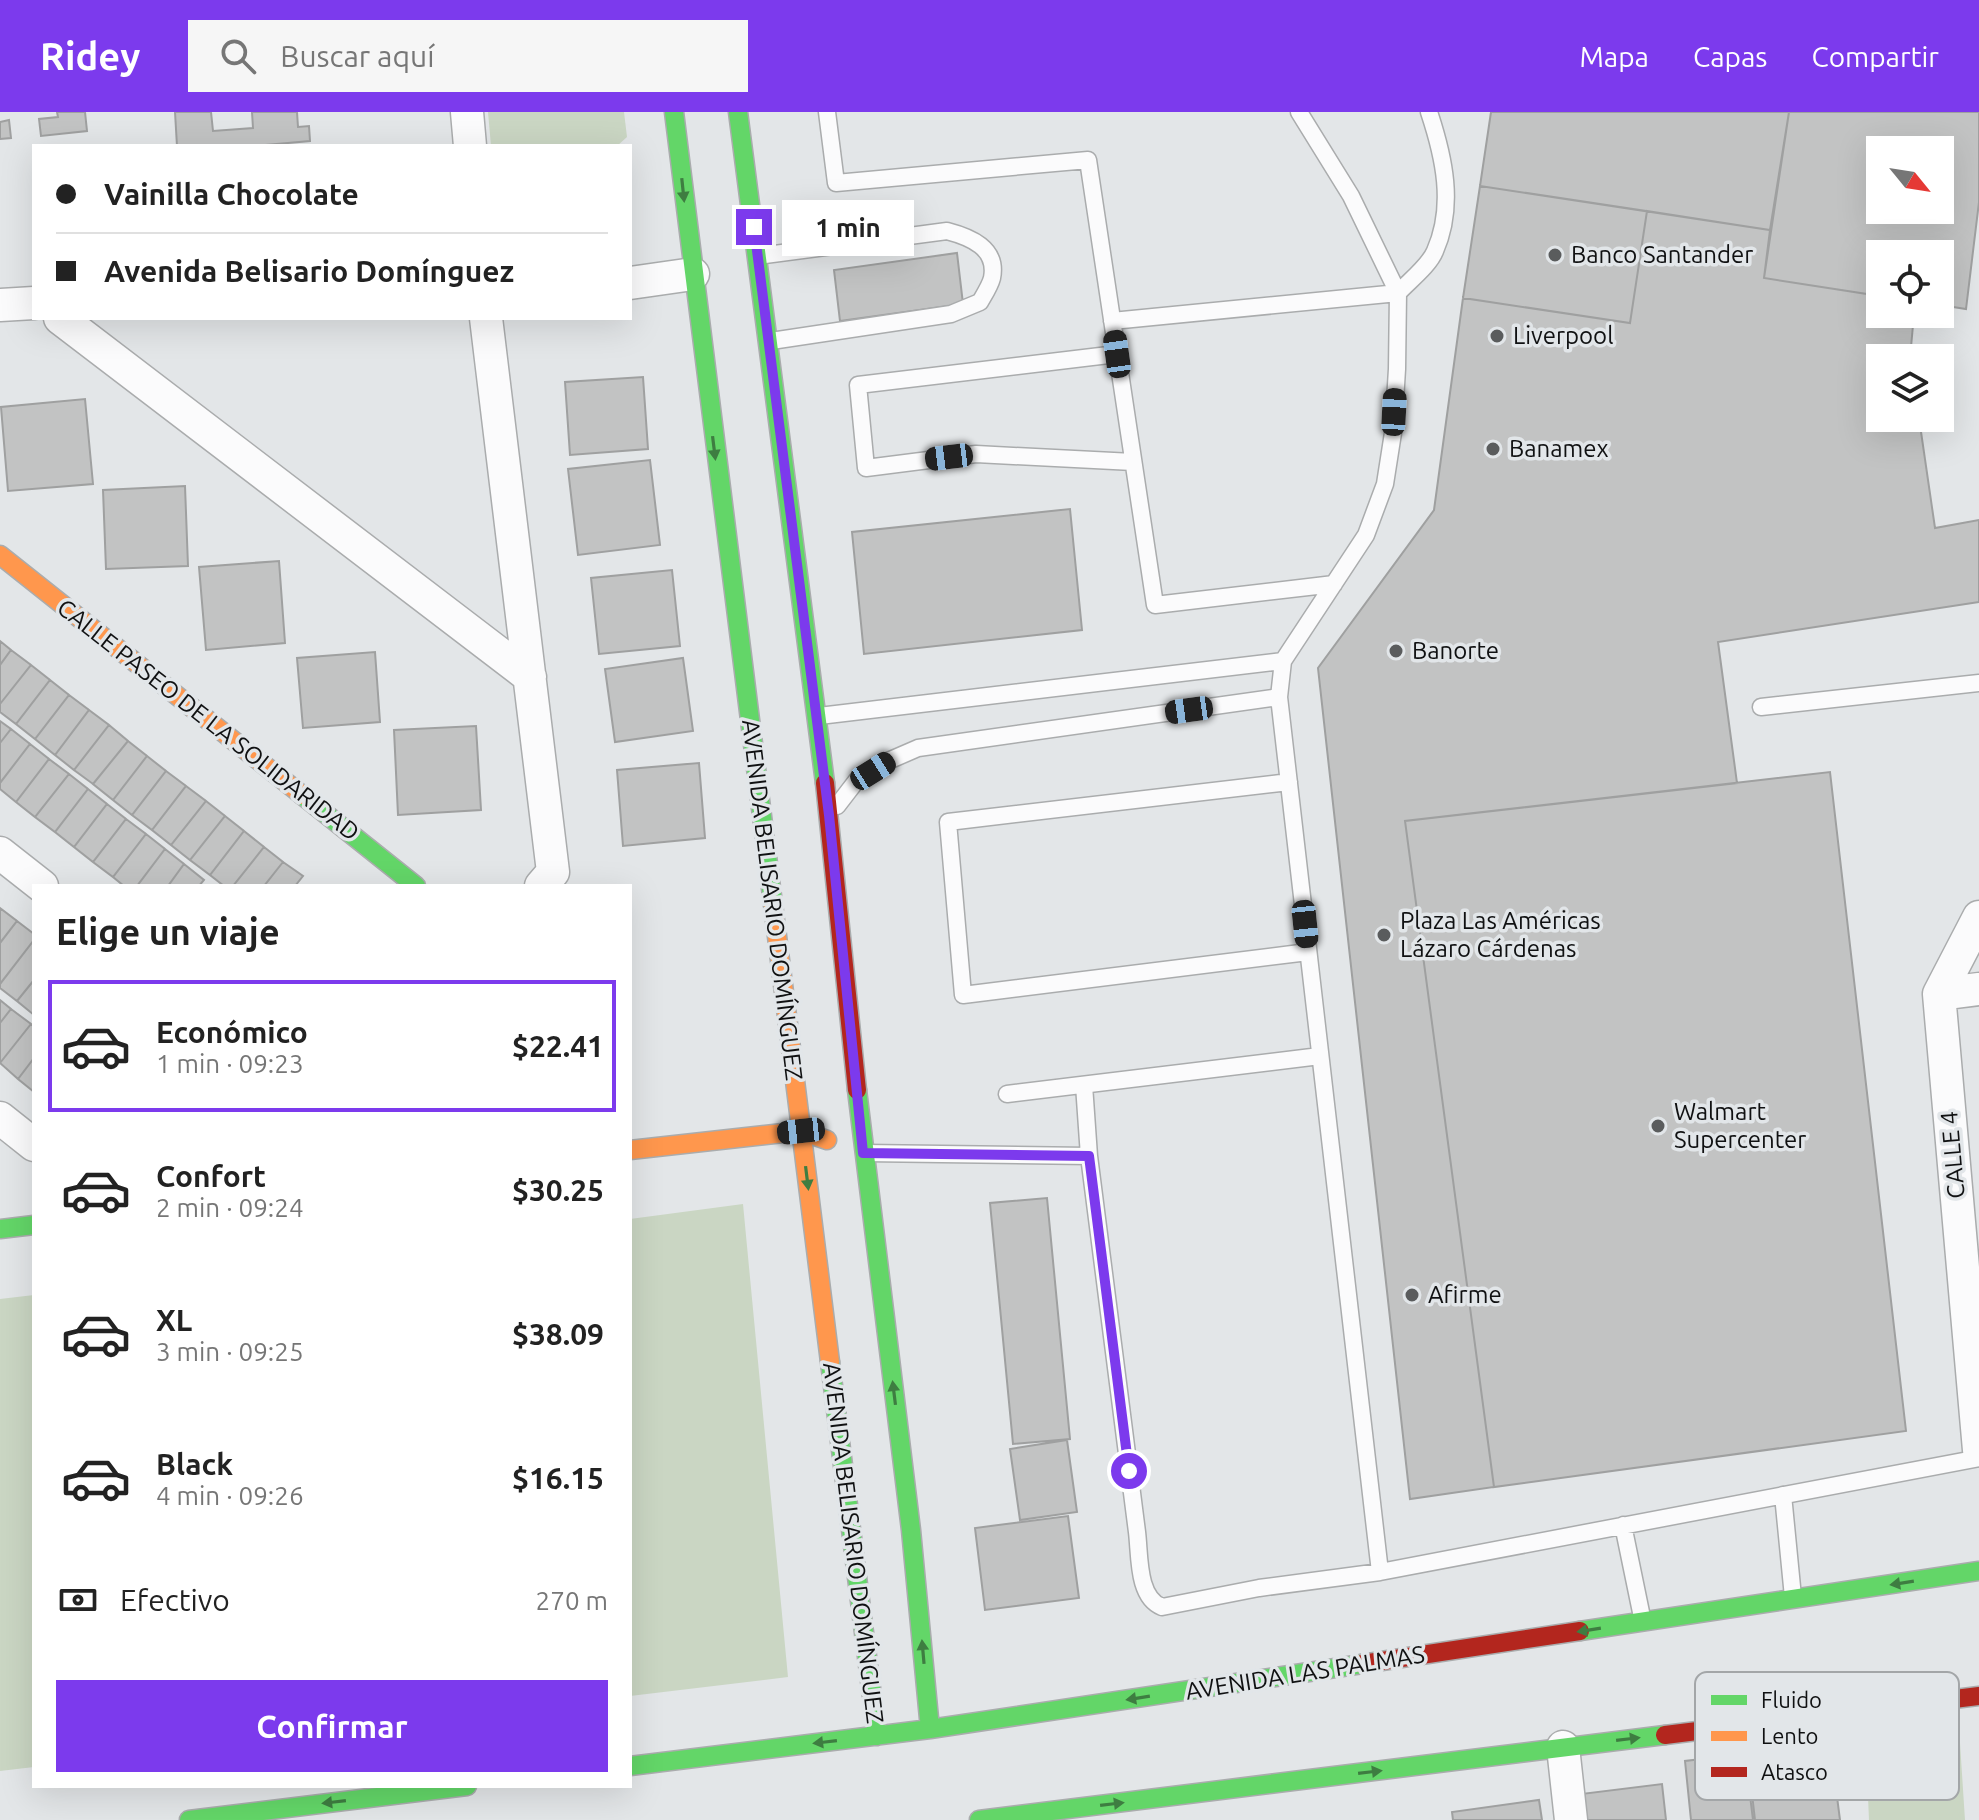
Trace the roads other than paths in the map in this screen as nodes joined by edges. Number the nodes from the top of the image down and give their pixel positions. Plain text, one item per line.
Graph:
1 (467, 112) edge
2 (674, 112) edge
3 (738, 112) edge
4 (827, 112) edge
5 (1299, 112) edge
6 (1429, 112) edge
7 (470, 144) edge
8 (758, 256) junction
9 (693, 274) junction
10 (632, 283) edge
11 (1398, 293) junction
12 (32, 303) edge
13 (0, 305) edge
14 (63, 320) edge
15 (486, 320) edge
16 (1112, 321) junction
17 (769, 341) junction
18 (1117, 354) junction
19 (1133, 462) junction
20 (0, 555) edge
21 (1334, 584) junction
22 (1283, 661) junction
23 (530, 677) junction
24 (1979, 683) edge
25 (1279, 697) junction
26 (1761, 707) dead end
27 (816, 716) junction
28 (1289, 782) junction
29 (829, 815) junction
30 (0, 853) edge
31 (39, 884) edge
32 (413, 884) edge
33 (543, 884) edge
34 (1979, 917) edge
35 (1308, 952) junction
36 (1979, 989) edge
37 (1939, 994) junction
38 (1320, 1056) junction
39 (1084, 1085) junction
40 (1007, 1094) dead end
41 (0, 1118) edge
42 (801, 1131) junction
43 (32, 1143) edge
44 (851, 1149) junction
45 (632, 1150) edge
46 (1089, 1156) junction
47 (32, 1225) edge
48 (0, 1229) edge
49 (1979, 1450) edge
50 (1979, 1458) edge
51 (1783, 1495) junction
52 (1623, 1525) junction
53 (1979, 1571) edge
54 (1380, 1572) junction
55 (1793, 1600) junction
56 (1643, 1622) junction
57 (1979, 1696) edge
58 (1959, 1698) edge
59 (930, 1729) junction
60 (1695, 1731) edge
61 (877, 1736) junction
62 (1563, 1747) junction
63 (632, 1766) edge
64 (451, 1788) edge
65 (189, 1820) edge
66 (979, 1820) edge
67 (1571, 1820) edge

1 - 7 street
2 -> 9 street, AVENIDA BELISARIO DOMÍNGUEZ
3 - 8 street
4 - 16 lane
5 - 11 lane
6 - 11 lane
8 - 17 street
8 - 17 lane
9 - 10 street
9 -> 42 street, AVENIDA BELISARIO DOMÍNGUEZ
11 - 16 lane
11 - 21 lane
12 - 13 street
14 - 23 street
15 - 23 street
16 - 18 lane
17 - 27 street
18 - 19 lane
18 - 19 lane
19 - 21 lane
20 - 32 street, CALLE PASEO DE LA SOLIDARIDAD
21 - 22 lane
22 - 25 lane
22 - 27 lane
23 - 33 street
24 - 26 lane
25 - 28 lane
25 - 29 lane
27 - 29 street
28 - 35 lane
28 - 35 lane
29 - 44 street
30 - 31 street
34 - 37 street
35 - 38 lane
36 - 37 street
37 - 49 street, CALLE 4
38 - 39 lane
38 - 54 lane
39 - 40 lane
39 - 46 lane
41 - 43 street
42 - 44 street
42 - 45 street
42 -> 61 street, AVENIDA BELISARIO DOMÍNGUEZ
44 - 46 lane
59 -> 44 street
46 - 54 lane
47 - 48 street
50 - 51 lane
51 - 52 lane
51 - 55 lane
52 - 54 lane
52 - 56 lane
53 -> 55 street, AVENIDA LAS PALMAS
55 - 56 street, AVENIDA LAS PALMAS
56 -> 59 street, AVENIDA LAS PALMAS
58 -> 57 street
59 - 61 street, AVENIDA LAS PALMAS
62 -> 60 street
61 -> 63 street, AVENIDA LAS PALMAS
66 -> 62 street
62 - 67 street
64 -> 65 street

